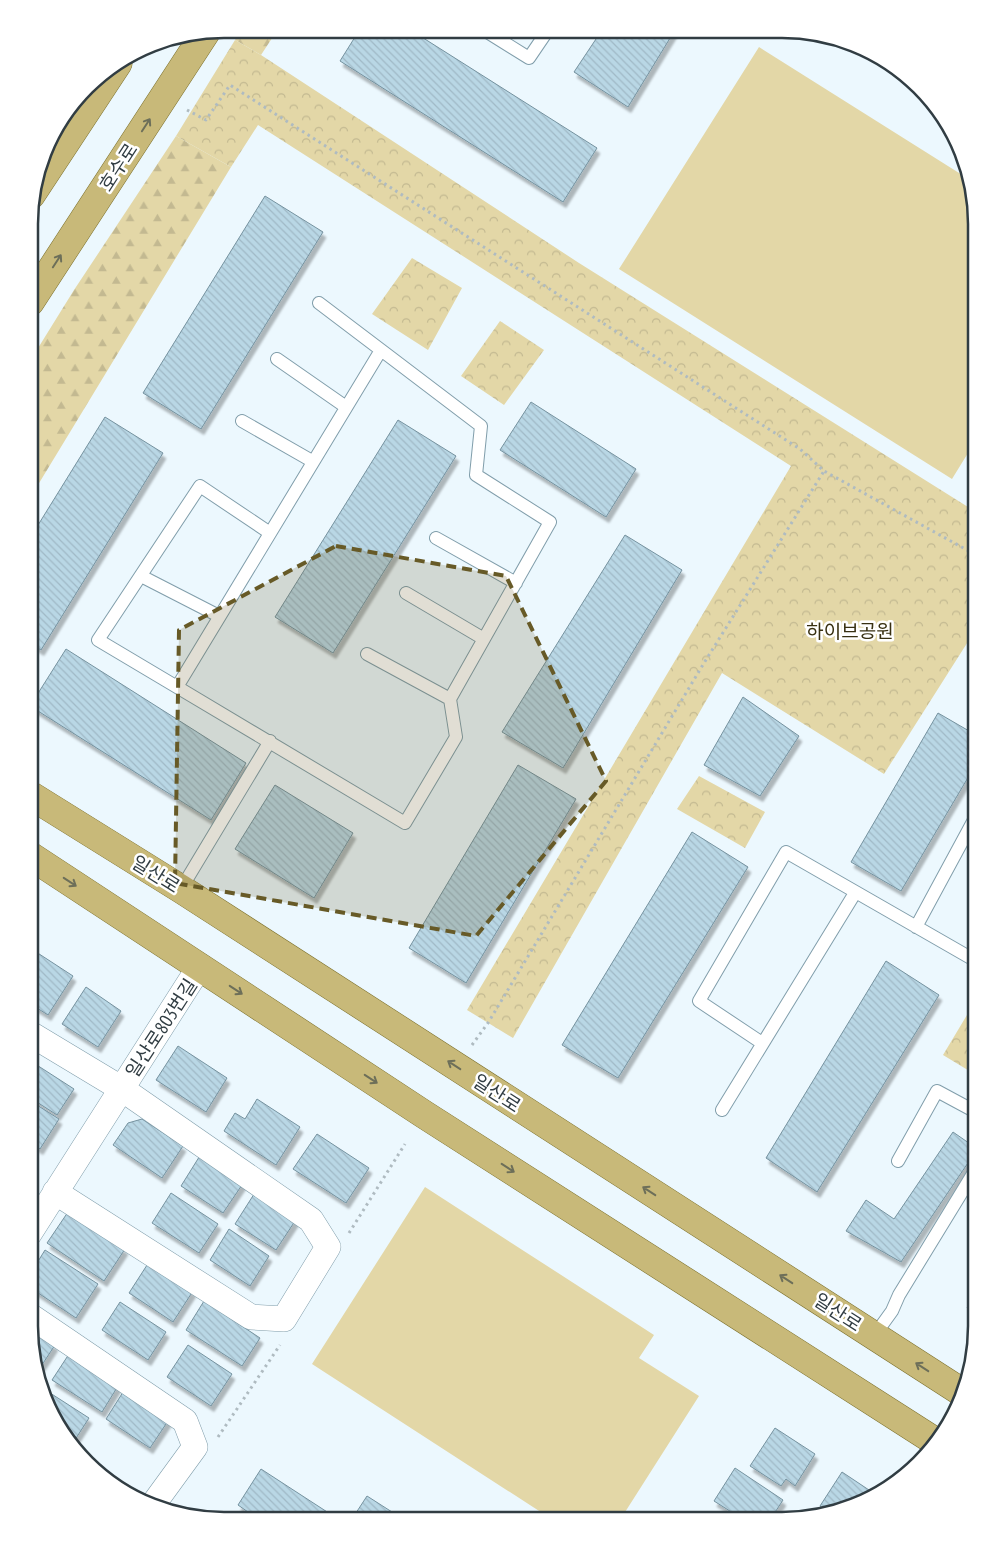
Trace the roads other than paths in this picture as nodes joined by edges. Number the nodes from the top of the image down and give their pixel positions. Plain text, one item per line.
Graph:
1 (497, 38) edge
2 (543, 38) edge
3 (202, 39) edge
4 (109, 77) edge
5 (44, 175) edge
6 (38, 290) edge
7 (319, 303) dead end
8 (381, 350) junction
9 (277, 359) dead end
10 (346, 407) junction
11 (242, 421) dead end
12 (312, 461) junction
13 (270, 532) junction
14 (436, 538) dead end
15 (141, 576) junction
16 (516, 583) junction
17 (406, 593) dead end
18 (219, 616) junction
19 (484, 639) junction
20 (367, 654) dead end
21 (177, 687) junction
22 (450, 699) junction
23 (270, 741) junction
24 (38, 799) edge
25 (968, 831) edge
26 (38, 861) edge
27 (181, 889) junction
28 (855, 893) junction
29 (916, 927) junction
30 (968, 953) edge
31 (200, 966) junction
32 (38, 1038) edge
33 (762, 1043) junction
34 (122, 1089) junction
35 (968, 1108) edge
36 (722, 1110) dead end
37 (898, 1160) dead end
38 (968, 1182) edge
39 (56, 1192) junction
40 (38, 1220) edge
41 (38, 1321) edge
42 (874, 1336) junction
43 (956, 1389) edge
44 (930, 1438) edge
45 (157, 1499) edge

1 - 2 lane
6 -> 3 main road, 호수로
4 - 5 main road
7 - 8 lane
8 - 10 lane
8 - 16 lane
9 - 10 lane
10 - 12 lane
11 - 12 lane
12 - 13 lane
13 - 15 lane
13 - 18 lane
14 - 16 lane
15 - 18 lane
15 - 21 lane
16 - 19 lane
17 - 19 lane
18 - 21 lane
19 - 22 lane
20 - 22 lane
21 - 23 lane
22 - 23 lane
23 - 27 lane
24 - 27 main road, 일산로
25 - 29 lane
26 -> 31 main road
42 -> 27 main road, 일산로
28 - 29 lane
28 - 33 lane
28 - 33 lane
29 - 30 lane
31 - 34 street, 일산로803번길
31 -> 44 main road
32 - 34 street, 일산로803번길
33 - 36 lane
34 - 39 street, 일산로803번길
34 - 39 street
35 - 37 lane
38 - 42 lane
39 - 40 street, 일산로803번길
41 - 45 street
43 -> 42 main road, 일산로

